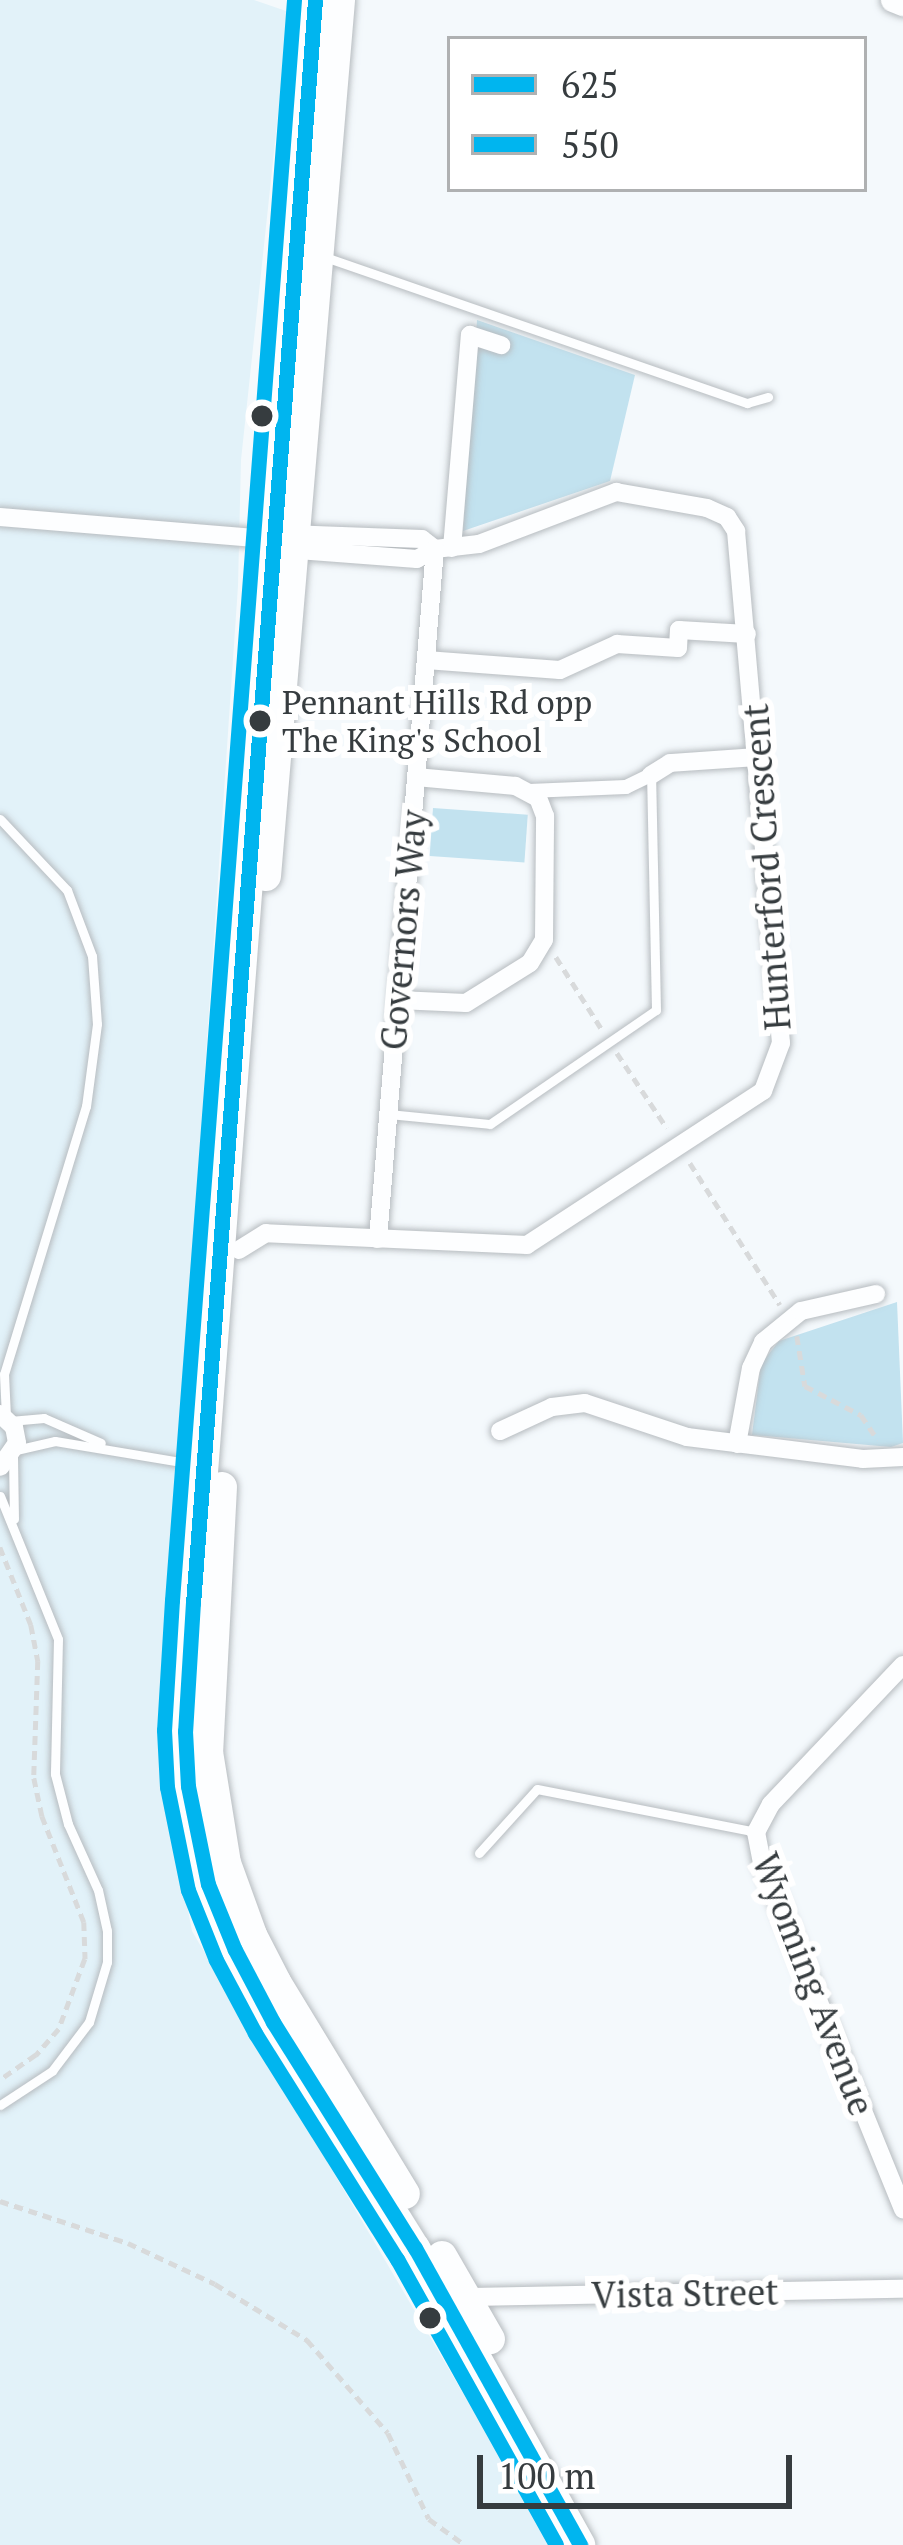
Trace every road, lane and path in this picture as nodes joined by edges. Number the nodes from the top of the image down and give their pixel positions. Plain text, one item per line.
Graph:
1 (315, 0) edge
2 (340, 0) edge
3 (893, 0) edge
4 (903, 4) edge
5 (320, 255) junction
6 (502, 345) dead end
7 (768, 397) dead end
8 (0, 517) edge
9 (289, 540) junction
10 (444, 549) junction
11 (747, 634) junction
12 (426, 660) junction
13 (759, 758) junction
14 (651, 775) junction
15 (416, 777) junction
16 (529, 791) junction
17 (0, 819) edge
18 (398, 1000) junction
19 (388, 1114) junction
20 (378, 1239) junction
21 (239, 1250) junction
22 (876, 1294) dead end
23 (789, 1318) junction
24 (2, 1377) edge
25 (5, 1417) edge
26 (500, 1431) dead end
27 (737, 1444) junction
28 (105, 1446) junction
29 (882, 1447) dead end
30 (903, 1457) edge
31 (10, 1458) edge
32 (203, 1466) junction
33 (0, 1496) edge
34 (14, 1525) junction
35 (0, 1547) edge
36 (903, 1665) edge
37 (756, 1832) junction
38 (479, 1852) dead end
39 (0, 2080) edge
40 (0, 2104) edge
41 (0, 2201) edge
42 (903, 2210) edge
43 (903, 2289) edge
44 (467, 2297) junction
45 (465, 2545) edge
46 (580, 2545) edge
47 (601, 2545) edge

1 - 9 highway
2 - 5 highway
3 - 4 main road
5 - 7 lane
5 - 9 highway
6 - 10 street, Governors Way
8 - 9 street, Hunterford Crescent
9 - 10 street, Hunterford Crescent
9 - 21 highway
9 - 32 highway
10 - 11 street, Hunterford Crescent
10 - 12 street, Governors Way
11 - 12 street
11 - 13 street, Hunterford Crescent
12 - 15 street, Governors Way
13 - 14 street
13 - 20 street, Hunterford Crescent
14 - 16 street
14 - 19 lane
15 - 16 street
15 - 18 street, Governors Way
16 - 18 street
17 - 24 lane
18 - 19 street, Governors Way
19 - 20 street, Governors Way
20 - 21 street, Hunterford Crescent
21 - 44 highway
22 - 23 street
23 - 27 street
23 - 29 path
24 - 25 lane
25 - 28 lane
25 - 31 street
26 - 27 street
27 - 30 street
28 - 31 lane
28 - 32 lane
31 - 34 lane
32 - 46 highway
33 - 34 lane
34 - 40 lane
35 - 39 path
36 - 37 street, Wyoming Avenue
37 - 38 lane
37 - 42 street, Wyoming Avenue
41 - 45 path
43 - 44 street, Vista Street
44 - 47 highway

